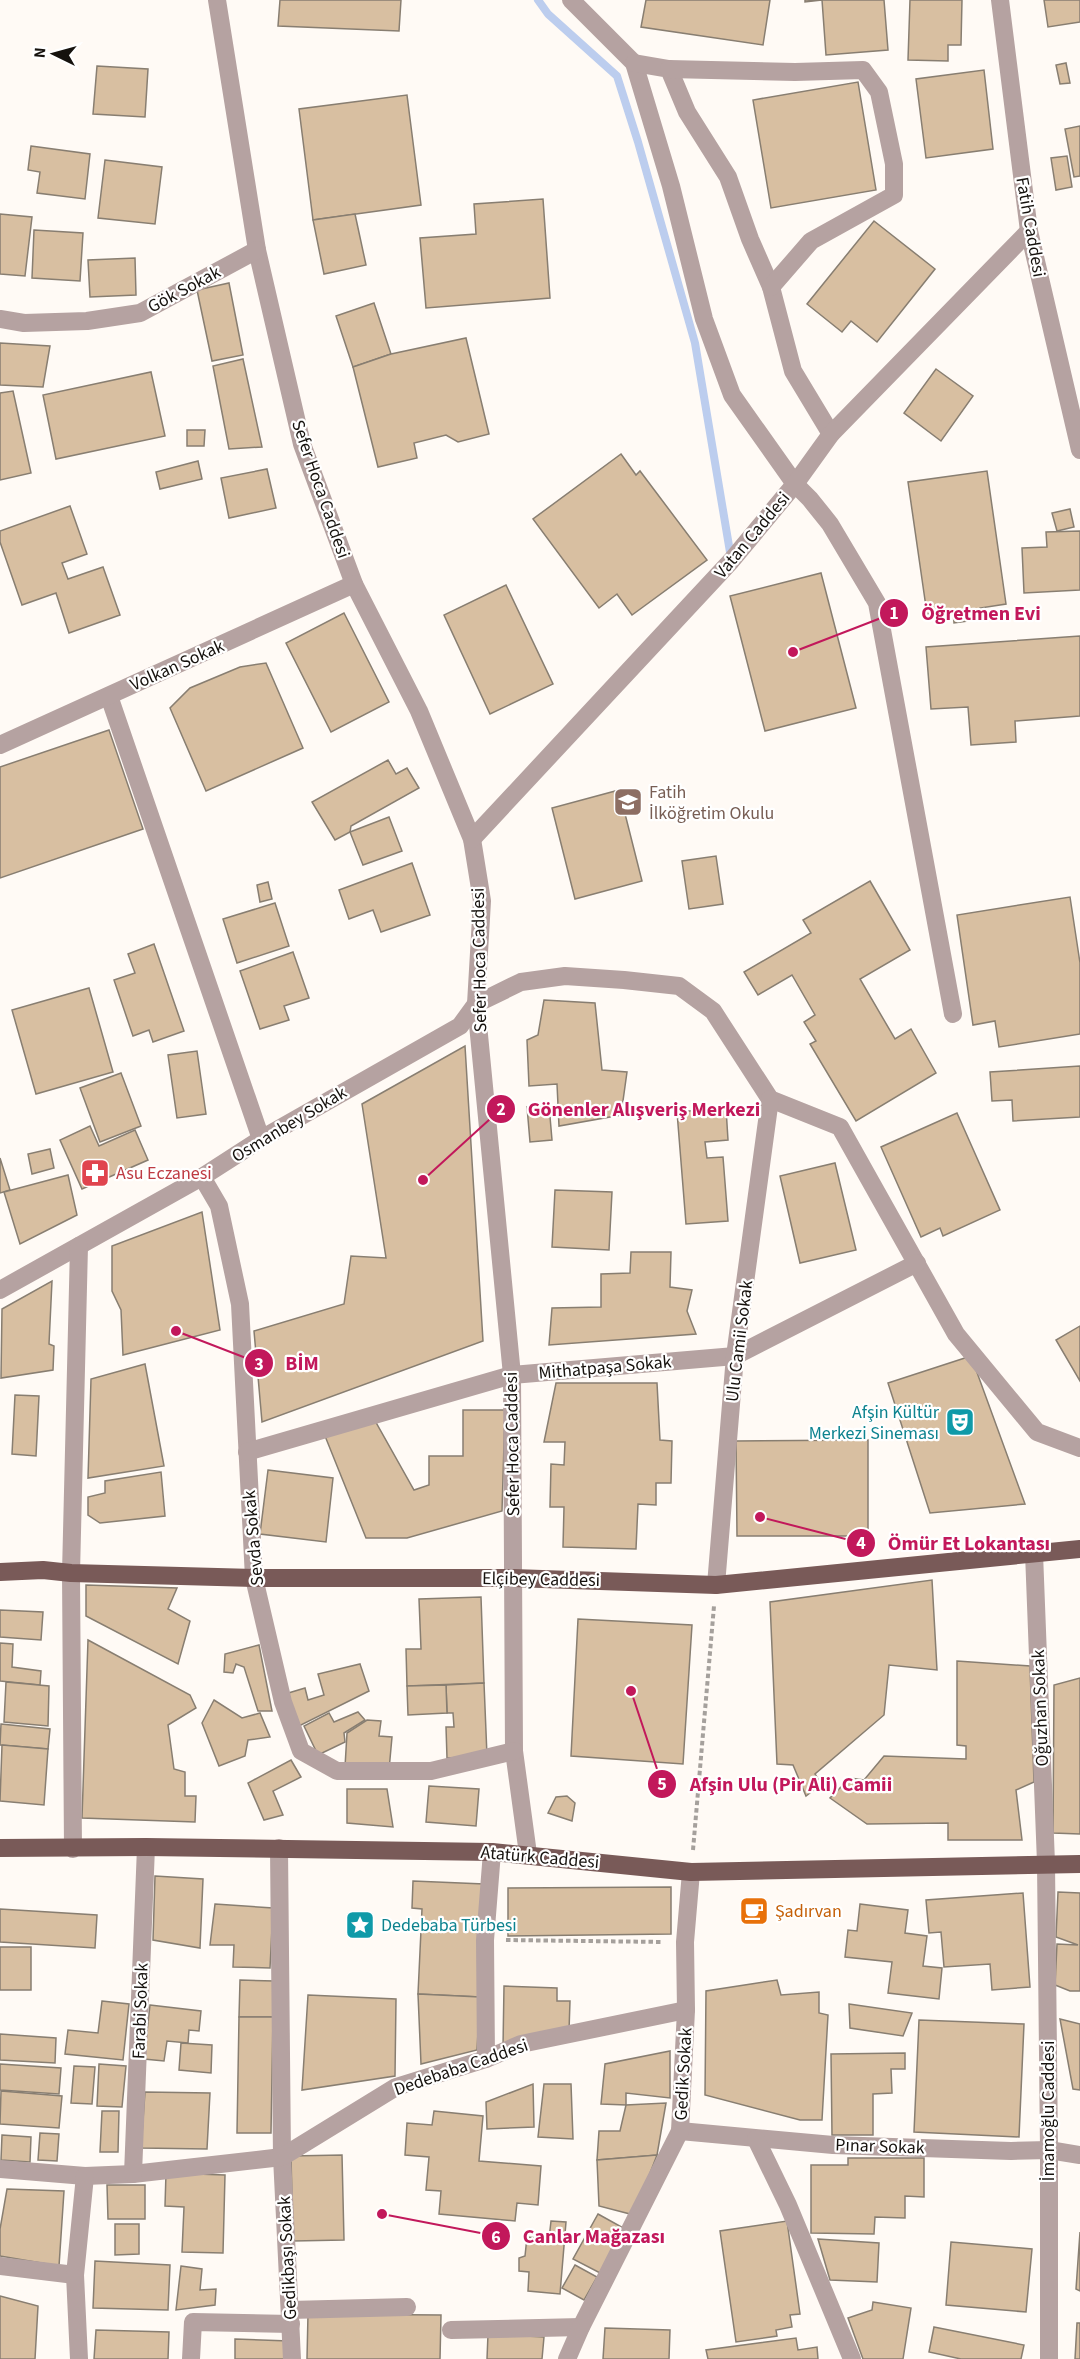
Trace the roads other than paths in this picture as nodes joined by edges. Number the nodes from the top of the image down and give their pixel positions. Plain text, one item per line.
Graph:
1 (217, 0) edge
2 (571, 0) edge
3 (1000, 0) edge
4 (634, 63) junction
5 (669, 69) junction
6 (1029, 231) junction
7 (257, 250) junction
8 (771, 287) junction
9 (0, 319) edge
10 (831, 434) junction
11 (1079, 436) edge
12 (795, 484) junction
13 (354, 584) junction
14 (109, 696) junction
15 (0, 745) edge
16 (472, 839) junction
17 (476, 1004) junction
18 (953, 1014) dead end
19 (770, 1099) junction
20 (261, 1138) junction
21 (202, 1177) junction
22 (79, 1246) junction
23 (916, 1263) junction
24 (0, 1290) edge
25 (735, 1356) junction
26 (512, 1375) junction
27 (1080, 1448) edge
28 (247, 1452) junction
29 (1080, 1549) edge
30 (1034, 1553) junction
31 (0, 1572) edge
32 (71, 1573) junction
33 (254, 1578) junction
34 (513, 1578) junction
35 (716, 1585) junction
36 (514, 1751) junction
37 (146, 1847) junction
38 (0, 1848) edge
39 (279, 1848) junction
40 (73, 1849) junction
41 (492, 1852) junction
42 (528, 1854) junction
43 (1046, 1863) junction
44 (1080, 1864) edge
45 (691, 1872) junction
46 (686, 2010) junction
47 (486, 2059) junction
48 (680, 2131) junction
49 (756, 2139) junction
50 (1049, 2150) junction
51 (1080, 2155) edge
52 (282, 2157) junction
53 (0, 2169) edge
54 (134, 2174) junction
55 (85, 2176) junction
56 (0, 2266) edge
57 (75, 2274) junction
58 (407, 2307) dead end
59 (290, 2317) junction
60 (581, 2327) junction
61 (451, 2330) dead end
62 (80, 2359) edge
63 (191, 2359) edge
64 (292, 2359) edge
65 (567, 2359) edge
66 (852, 2359) edge
67 (1049, 2359) edge

1 - 7 street, Sefer Hoca Caddesi
2 - 4 street
3 - 6 street, Fatih Caddesi
4 - 5 street
4 - 12 street
5 - 8 street
5 - 8 street
6 - 10 street, Vatan Caddesi
6 - 11 street, Fatih Caddesi
7 - 9 street, Gök Sokak
7 - 13 street, Sefer Hoca Caddesi
8 - 10 street
10 - 12 street, Vatan Caddesi
12 - 16 street, Vatan Caddesi
12 - 18 street
13 - 14 street, Volkan Sokak
13 - 16 street, Sefer Hoca Caddesi
14 - 15 street, Volkan Sokak
14 - 20 street
16 - 17 street, Sefer Hoca Caddesi
17 - 19 street
17 - 20 street, Osmanbey Sokak
17 - 26 street, Sefer Hoca Caddesi
19 - 23 street
19 - 25 street, Ulu Camii Sokak
20 - 21 street, Osmanbey Sokak
21 - 22 street, Osmanbey Sokak
21 - 28 street, Sevda Sokak
22 - 24 street, Osmanbey Sokak
22 - 32 street
23 - 25 street, Mithatpaşa Sokak
23 - 27 street
25 - 26 street, Mithatpaşa Sokak
25 - 35 street, Ulu Camii Sokak
26 - 28 street, Mithatpaşa Sokak
26 - 34 street, Sefer Hoca Caddesi
28 - 33 street, Sevda Sokak
29 - 30 main road, Elçibey Caddesi
30 - 35 main road, Elçibey Caddesi
30 - 43 street, Oğuzhan Sokak
31 - 32 main road, Elçibey Caddesi
32 - 33 main road, Elçibey Caddesi
32 - 40 street
33 - 34 main road, Elçibey Caddesi
33 - 36 street, Sevda Sokak
34 - 35 main road, Elçibey Caddesi
34 - 36 street, Sefer Hoca Caddesi
36 - 42 street, Sefer Hoca Caddesi
37 - 39 main road, Atatürk Caddesi
37 - 40 main road, Atatürk Caddesi
37 - 54 street, Farabi Sokak
38 - 40 main road, Atatürk Caddesi
39 - 41 main road, Atatürk Caddesi
39 - 52 street, Gedikbaşı Sokak
41 - 42 main road, Atatürk Caddesi
41 - 47 street
42 - 45 main road, Atatürk Caddesi
43 - 44 main road, Atatürk Caddesi
43 - 45 main road, Atatürk Caddesi
43 - 50 street, İmamoğlu Caddesi
45 - 46 street, Gedik Sokak
46 - 47 street, Dedebaba Caddesi
46 - 48 street, Gedik Sokak
47 - 52 street, Dedebaba Caddesi
48 - 49 street, Pınar Sokak
48 - 60 street, Gedik Sokak
49 - 50 street, Pınar Sokak
49 - 66 street
50 - 51 street, Pınar Sokak
50 - 67 street, İmamoğlu Caddesi
52 - 54 street, Dedebaba Caddesi
52 - 59 street, Gedikbaşı Sokak
53 - 55 street, Dedebaba Caddesi
54 - 55 street, Dedebaba Caddesi
55 - 57 street
56 - 57 street
57 - 62 street
58 - 59 street
59 - 63 street
59 - 64 street, Gedikbaşı Sokak
60 - 61 street
60 - 65 street, Gedik Sokak

